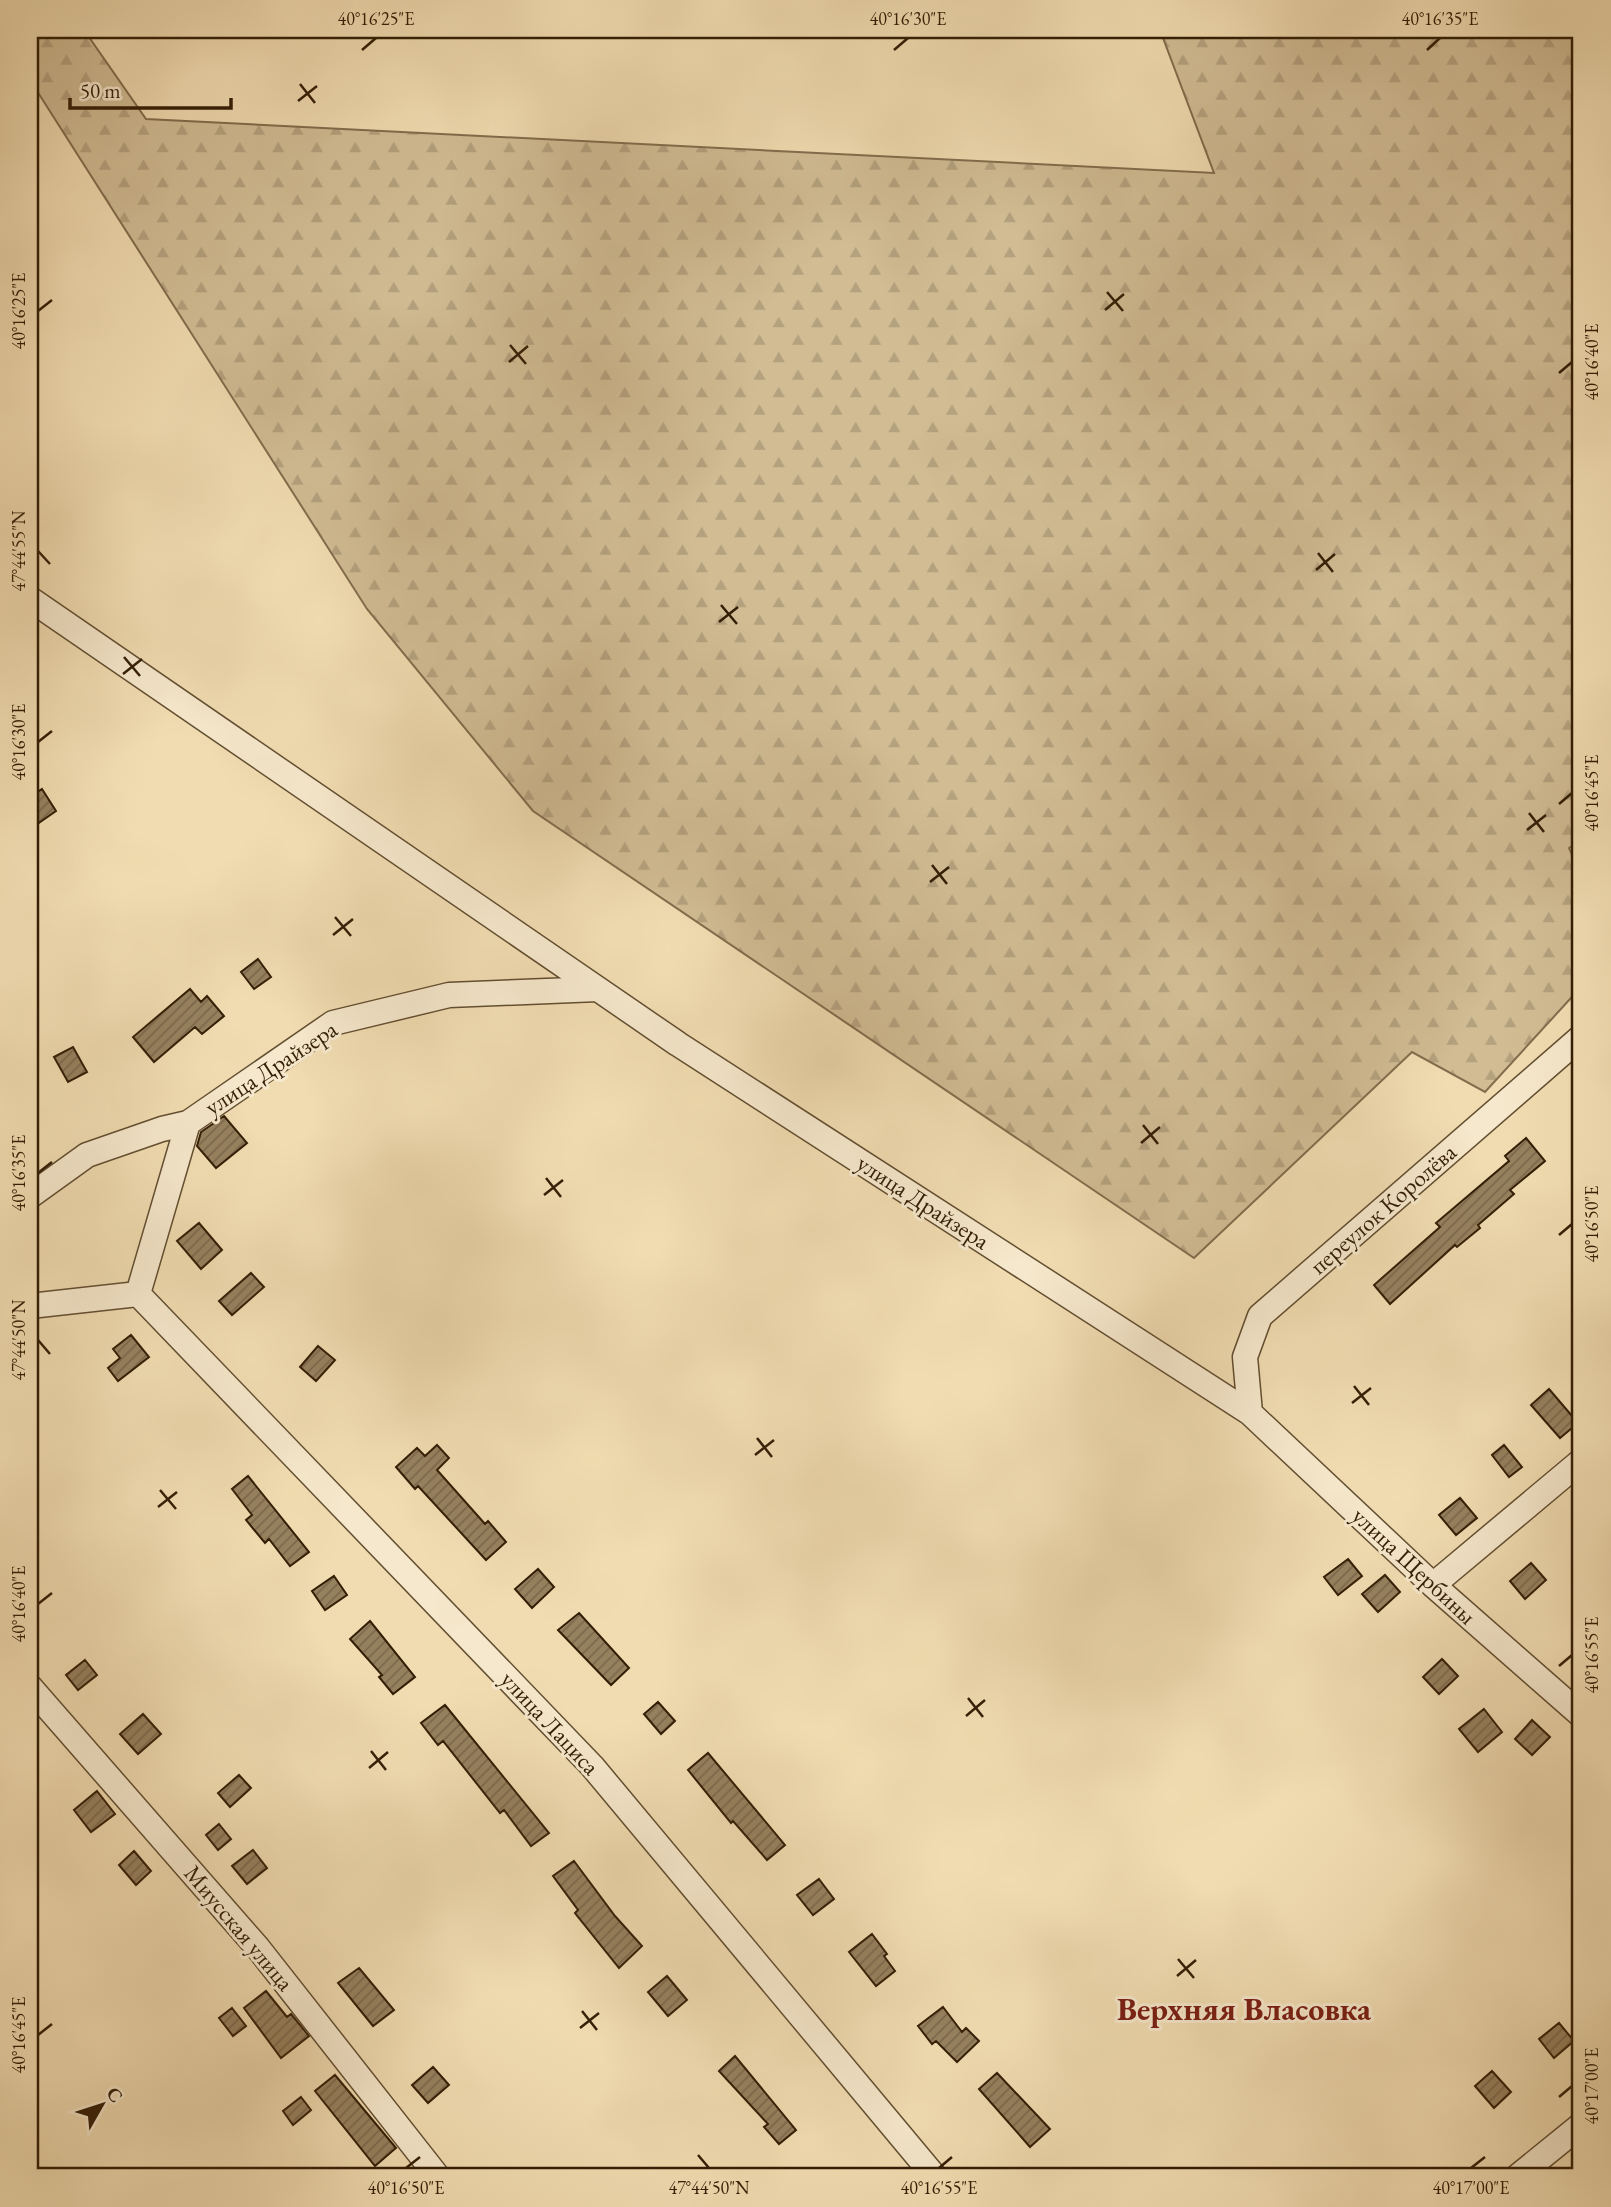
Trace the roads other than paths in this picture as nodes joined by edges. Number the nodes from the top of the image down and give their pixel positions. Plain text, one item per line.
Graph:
1 (30, 599) edge
2 (598, 989) junction
3 (1581, 1037) edge
4 (188, 1123) junction
5 (30, 1196) edge
6 (138, 1294) junction
7 (30, 1306) edge
8 (1250, 1413) junction
9 (1581, 1461) edge
10 (1433, 1585) junction
11 (30, 1686) edge
12 (1581, 1715) edge
13 (1581, 2125) edge
14 (438, 2177) edge
15 (935, 2177) edge
16 (1517, 2177) edge

1 - 2 street, улица Драйзера
2 - 4 street, улица Драйзера
2 - 8 street, улица Драйзера
3 - 8 street, переулок Королёва
4 - 5 street
4 - 6 street, улица Драйзера
6 - 7 street
6 - 15 street, улица Лациса
8 - 10 street, улица Щербины
9 - 10 street
10 - 12 street, улица Щербины
11 - 14 street, Миусская улица
13 - 16 street

